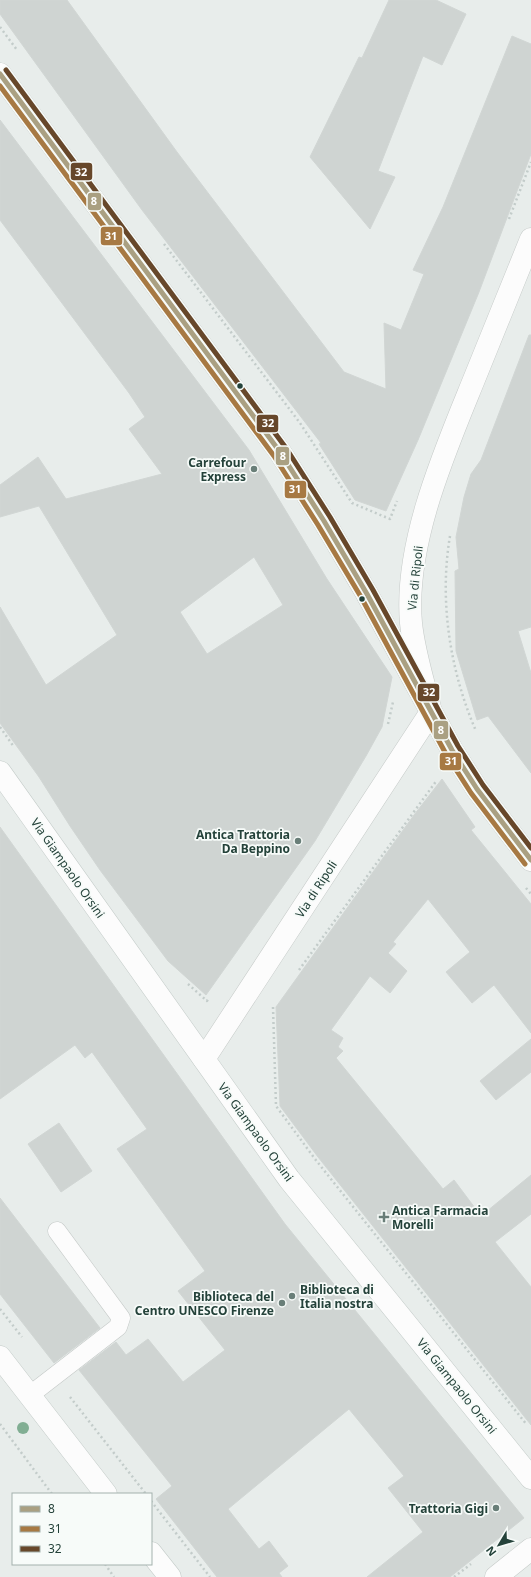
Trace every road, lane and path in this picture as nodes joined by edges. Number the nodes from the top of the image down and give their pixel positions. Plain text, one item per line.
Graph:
1 (0, 27) edge
2 (19, 53) dead end
3 (0, 74) edge
4 (159, 238) dead end
5 (531, 239) edge
6 (390, 519) dead end
7 (451, 532) dead end
8 (432, 712) junction
9 (477, 733) dead end
10 (0, 772) edge
11 (441, 774) dead end
12 (531, 860) edge
13 (296, 973) dead end
14 (273, 1004) dead end
15 (204, 1059) junction
16 (57, 1230) dead end
17 (0, 1309) edge
18 (24, 1340) dead end
19 (0, 1356) edge
20 (54, 1376) junction
21 (30, 1395) junction
22 (0, 1424) edge
23 (531, 1430) edge
24 (531, 1478) edge
25 (51, 1493) edge
26 (105, 1493) edge
27 (145, 1493) edge
28 (152, 1501) edge
29 (531, 1549) edge
30 (152, 1554) edge
31 (106, 1565) edge
32 (114, 1577) edge
33 (170, 1577) edge
34 (210, 1577) edge
35 (496, 1577) edge

1 - 2 path
3 - 8 street
4 - 6 path
5 - 8 street, Via di Ripoli
7 - 9 path
8 - 12 street
8 - 15 street, Via di Ripoli
10 - 15 street, Via Giampaolo Orsini
11 - 13 path
14 - 23 path
15 - 24 street, Via Giampaolo Orsini
16 - 20 lane
17 - 18 path
19 - 21 street
20 - 21 lane
20 - 27 path
21 - 26 street
22 - 25 path
28 - 34 path
29 - 35 street
30 - 33 street
31 - 32 path

